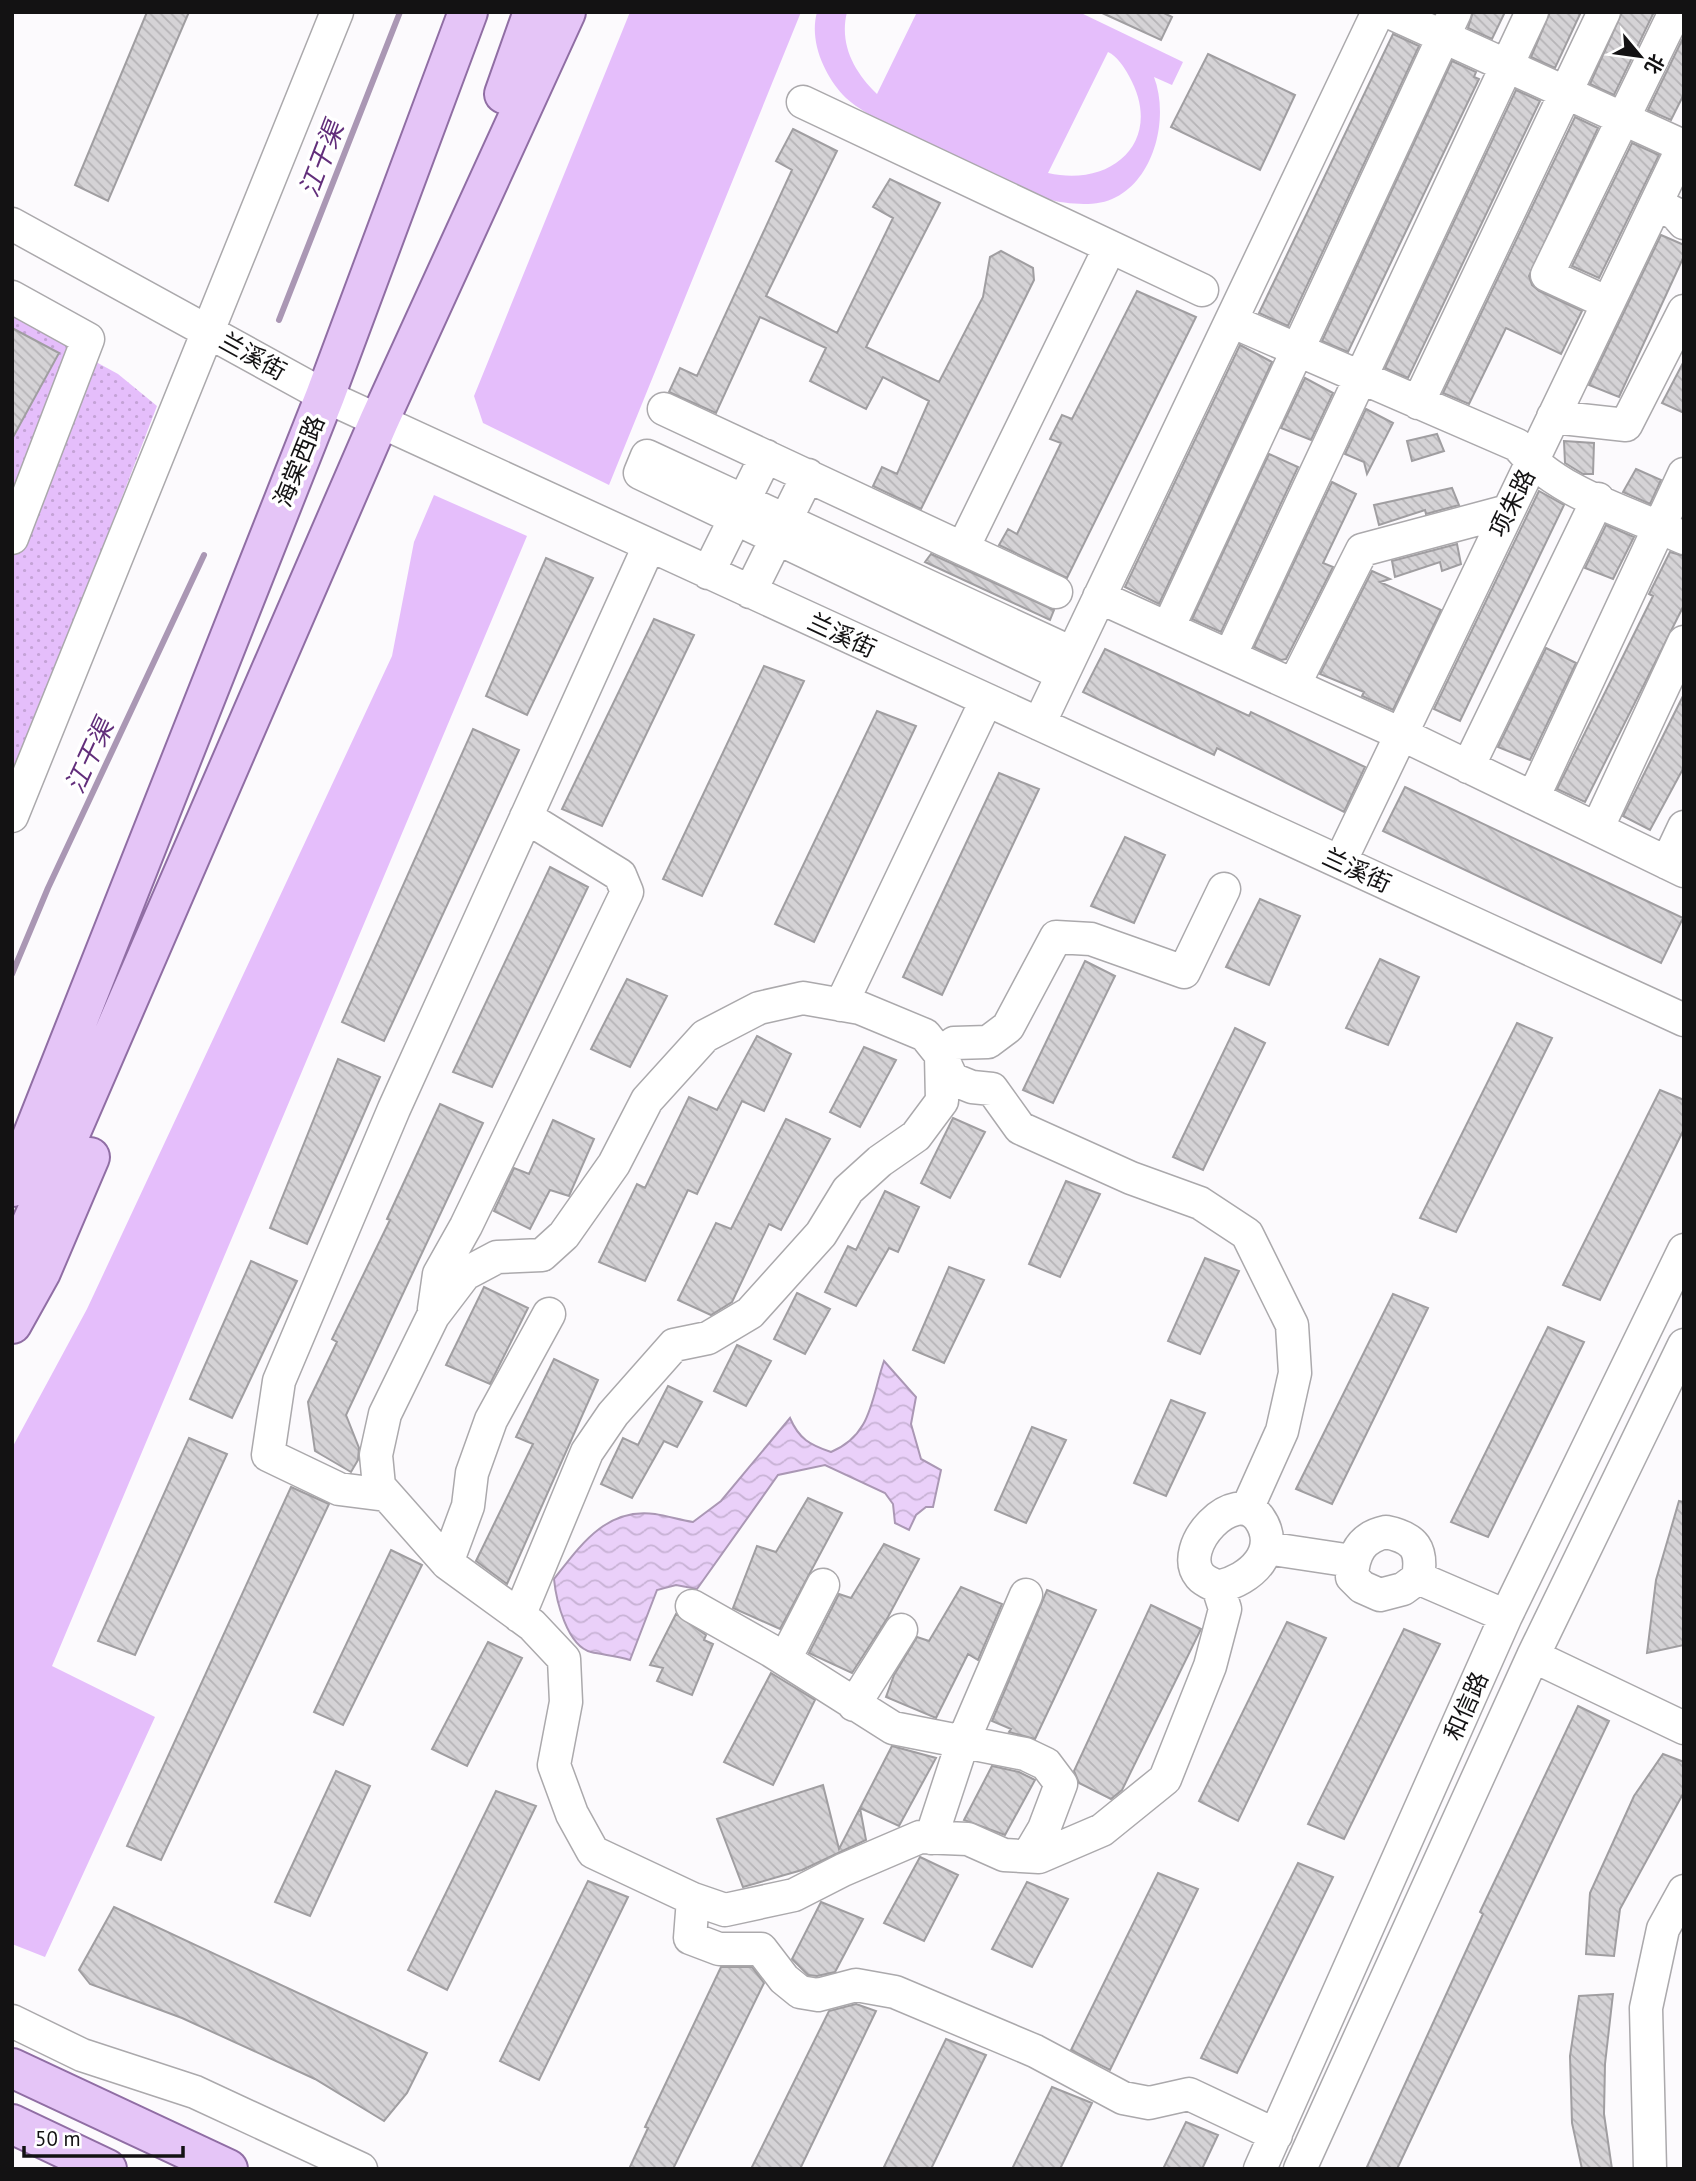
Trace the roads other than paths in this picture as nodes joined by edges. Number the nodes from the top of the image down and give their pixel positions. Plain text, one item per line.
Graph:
1 (337, 12) edge
2 (468, 12) edge
3 (489, 12) edge
4 (533, 12) edge
5 (566, 12) edge
6 (1378, 12) edge
7 (1388, 12) edge
8 (1532, 12) edge
9 (1604, 12) edge
10 (1675, 12) edge
11 (1450, 25) edge
12 (1507, 66) junction
13 (1566, 93) junction
14 (803, 102) dead end
15 (1623, 118) junction
16 (1684, 145) edge
17 (1656, 204) junction
18 (1684, 223) edge
19 (12, 224) edge
20 (1110, 247) junction
21 (364, 290) junction
22 (1202, 290) dead end
23 (12, 298) edge
24 (1608, 303) junction
25 (1684, 311) edge
26 (1231, 321) junction
27 (422, 327) junction
28 (207, 331) junction
29 (1297, 350) junction
30 (1361, 378) junction
31 (325, 396) junction
32 (1419, 403) junction
33 (664, 409) dead end
34 (1553, 417) junction
35 (379, 421) junction
36 (766, 456) junction
37 (1531, 463) junction
38 (1684, 474) edge
39 (808, 475) junction
40 (1598, 499) junction
41 (740, 510) junction
42 (1508, 511) junction
43 (781, 529) junction
44 (1671, 532) edge
45 (12, 538) edge
46 (649, 546) junction
47 (963, 548) junction
48 (708, 573) junction
49 (750, 592) junction
50 (1056, 592) dead end
51 (1100, 597) junction
52 (1168, 628) junction
53 (1684, 642) edge
54 (1230, 656) junction
55 (1067, 664) junction
56 (1294, 685) junction
57 (986, 701) junction
58 (1039, 724) junction
59 (1401, 734) junction
60 (239, 748) junction
61 (1468, 766) junction
62 (1533, 798) junction
63 (12, 816) edge
64 (526, 817) junction
65 (1684, 827) edge
66 (1597, 829) junction
67 (1340, 862) junction
68 (1675, 867) edge
69 (1224, 889) dead end
70 (121, 905) junction
71 (841, 1005) junction
72 (1684, 1020) edge
73 (941, 1055) junction
74 (12, 1124) edge
75 (12, 1187) edge
76 (1684, 1250) edge
77 (12, 1268) edge
78 (549, 1314) dead end
79 (433, 1316) junction
80 (12, 1324) edge
81 (1684, 1345) edge
82 (386, 1495) junction
83 (1247, 1508) junction
84 (1266, 1548) junction
85 (1352, 1561) junction
86 (447, 1563) junction
87 (1418, 1578) junction
88 (823, 1586) dead end
89 (1218, 1587) junction
90 (1026, 1595) dead end
91 (692, 1606) dead end
92 (519, 1616) junction
93 (1506, 1616) junction
94 (901, 1630) dead end
95 (1533, 1656) junction
96 (785, 1660) junction
97 (853, 1705) junction
98 (1684, 1728) edge
99 (962, 1744) junction
100 (931, 1838) junction
101 (1028, 1856) junction
102 (1684, 1891) edge
103 (693, 1899) junction
104 (12, 2021) edge
105 (12, 2068) edge
106 (12, 2124) edge
107 (1276, 2135) junction
108 (107, 2169) edge
109 (228, 2169) edge
110 (361, 2169) edge
111 (1260, 2169) edge
112 (1300, 2169) edge
113 (1650, 2169) edge

1 - 28 street
2 - 21 main road, 海棠西路
3 - 21 main road
4 - 27 main road
5 - 27 main road
6 - 26 street
7 - 11 street
8 - 12 street
9 - 13 street
10 - 15 street
11 - 12 street
11 - 29 street
12 - 13 street
12 - 30 street
13 - 15 street
13 - 32 street
14 - 20 street
15 - 16 street
15 - 24 street
16 - 17 street, 项朱路
17 - 18 street
17 - 24 street, 项朱路
19 - 28 street, 兰溪街
20 - 22 street
20 - 47 street
21 - 31 main road, 海棠西路
23 - 45 street
24 - 34 street, 项朱路
25 - 34 street
26 - 29 street
26 - 51 street
27 - 35 main road
28 - 31 street, 兰溪街
28 - 63 street
29 - 30 street
29 - 52 street
30 - 32 street
30 - 54 street
31 - 35 street, 兰溪街
31 - 70 main road, 海棠西路
32 - 37 street
33 - 36 street
34 - 37 street, 项朱路
35 - 46 street, 兰溪街
35 - 60 main road
36 - 39 street
36 - 41 street
37 - 40 street
37 - 42 street, 项朱路
38 - 44 street
39 - 43 street
39 - 47 street
40 - 44 street
40 - 61 street
41 - 43 street
41 - 48 street
42 - 56 street
42 - 59 street, 项朱路
43 - 49 street
43 - 55 street
44 - 62 street
46 - 48 street, 兰溪街
46 - 64 street
47 - 50 street
48 - 49 street, 兰溪街
49 - 57 street, 兰溪街
51 - 52 street
51 - 55 street
52 - 54 street
53 - 66 street
54 - 56 street
55 - 58 street
56 - 59 street
57 - 58 street, 兰溪街
57 - 71 street
58 - 67 street, 兰溪街
59 - 61 street
59 - 67 street, 项朱路
60 - 77 main road
60 - 80 main road
61 - 62 street
62 - 66 street
64 - 79 street
64 - 82 street
65 - 68 street
66 - 68 street
67 - 72 street, 兰溪街
69 - 73 street
70 - 74 main road
70 - 75 main road, 海棠西路
71 - 73 street
71 - 79 street
73 - 83 street
73 - 92 street
76 - 93 street, 和信路
78 - 86 street
79 - 82 street
81 - 95 street, 和信路
82 - 86 street
83 - 84 street
83 - 89 street
84 - 85 street
84 - 89 street
85 - 87 street
85 - 87 street
86 - 92 street
87 - 93 street
88 - 96 street
89 - 101 street
90 - 99 street
91 - 96 street
92 - 103 street
93 - 107 street, 和信路
94 - 97 street
95 - 98 street
95 - 112 street, 和信路
96 - 97 street
97 - 99 street
99 - 100 street
99 - 101 street
100 - 101 street
100 - 103 street
102 - 113 street
103 - 107 street
104 - 110 street
105 - 109 main road
106 - 108 main road
107 - 111 street, 和信路

